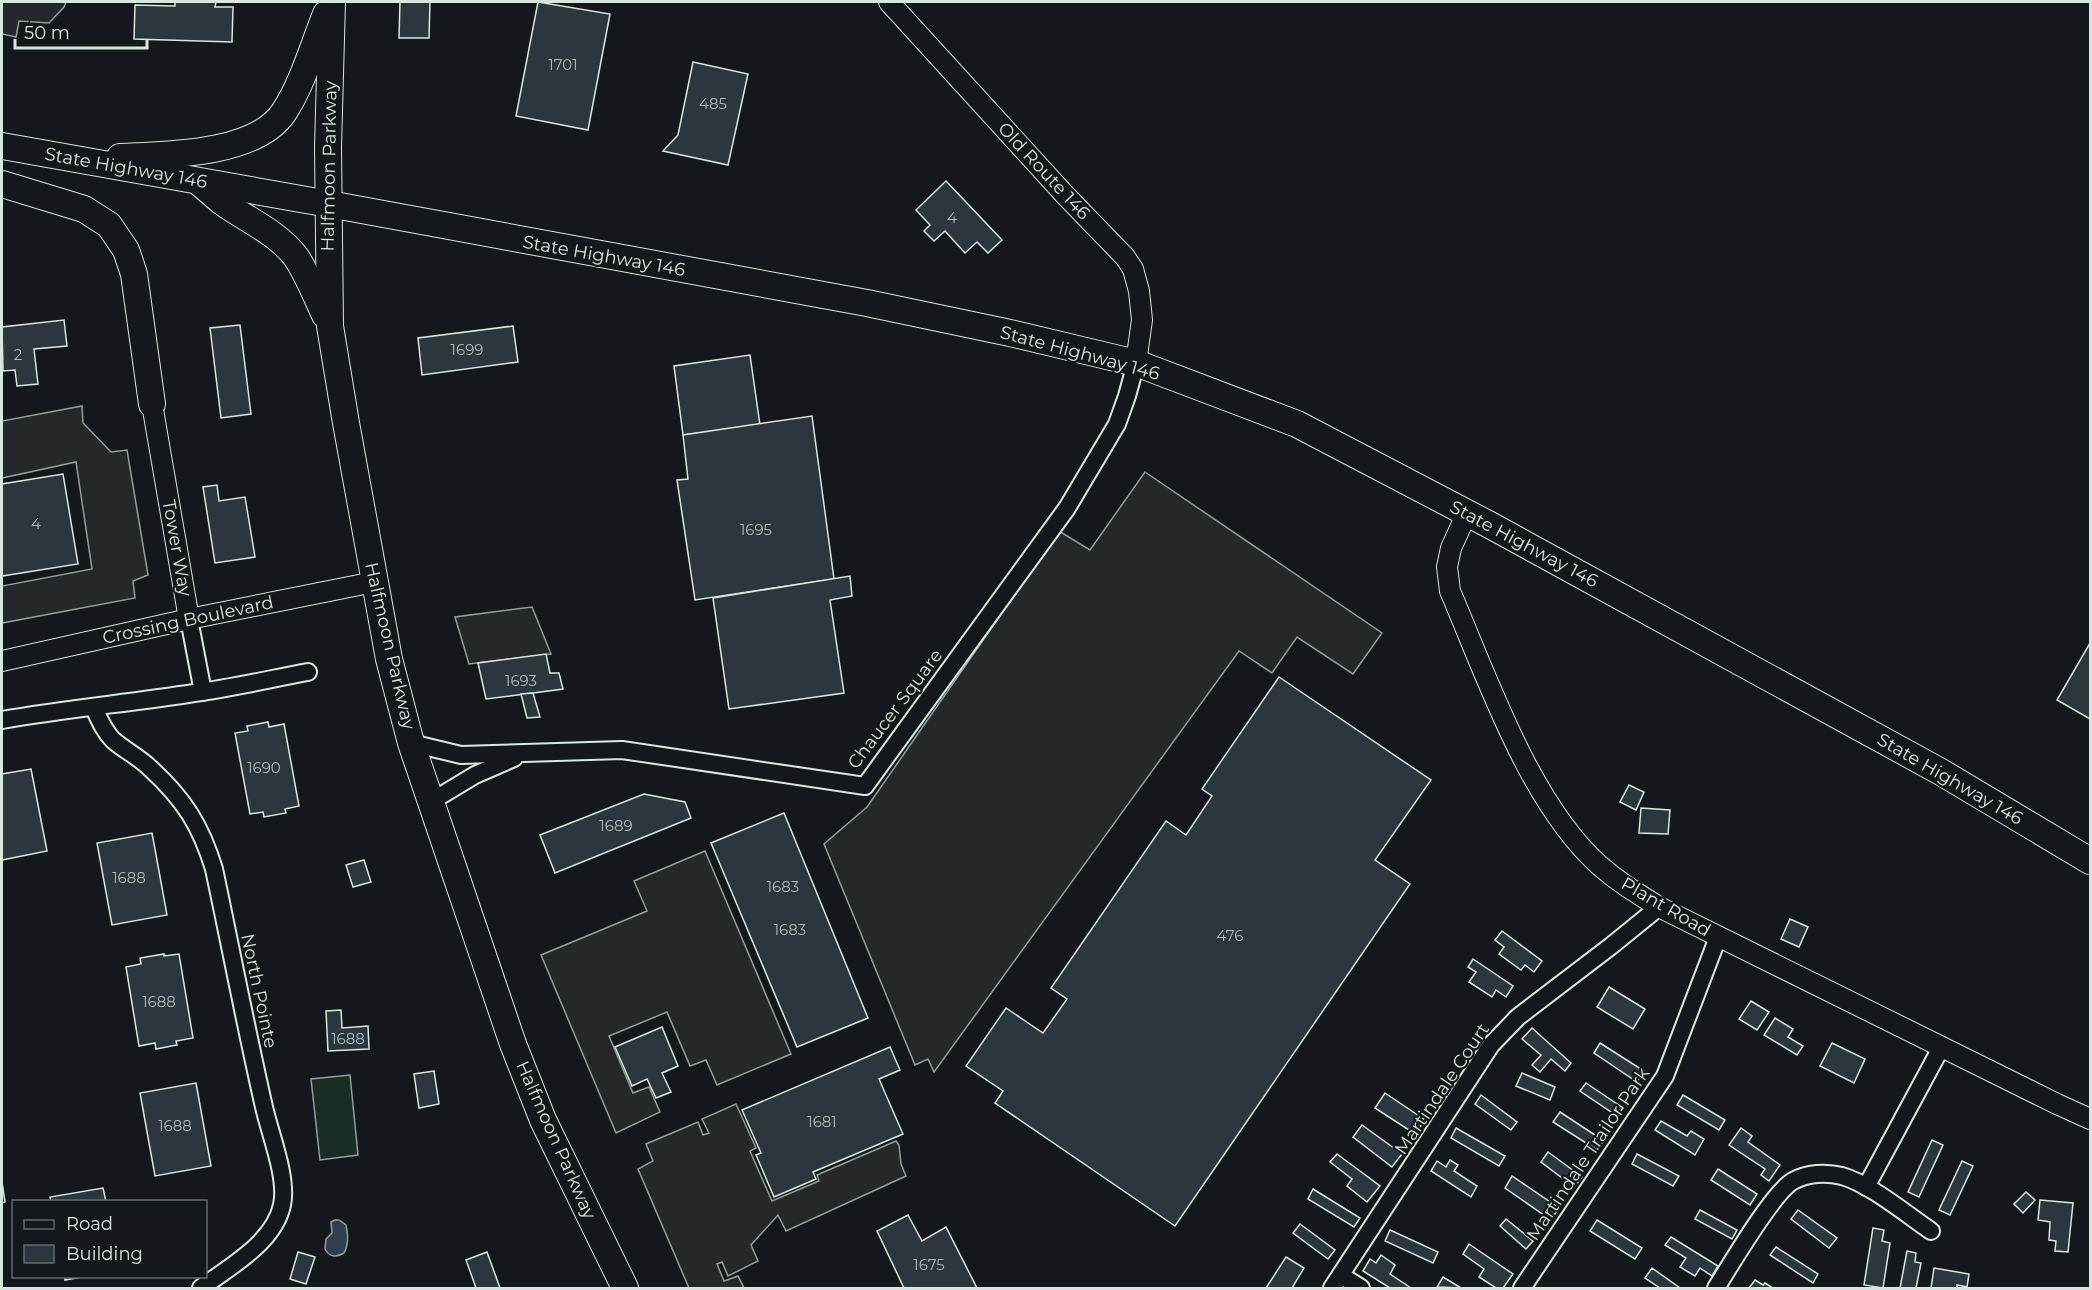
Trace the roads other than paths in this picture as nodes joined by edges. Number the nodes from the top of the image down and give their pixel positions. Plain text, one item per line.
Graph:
1 (331, 2) edge
2 (890, 2) edge
3 (2, 146) edge
4 (84, 160) junction
5 (197, 181) junction
6 (2, 184) edge
7 (329, 204) junction
8 (330, 326) junction
9 (1136, 363) junction
10 (152, 405) joint
11 (1467, 513) junction
12 (374, 582) junction
13 (189, 619) junction
14 (2, 661) edge
15 (308, 672) dead end
16 (203, 692) junction
17 (93, 708) junction
18 (2, 720) edge
19 (411, 743) junction
20 (520, 755) junction
21 (432, 801) junction
22 (2091, 861) edge
23 (1659, 907) junction
24 (1718, 937) junction
25 (1942, 1046) junction
26 (2091, 1119) edge
27 (1866, 1187) junction
28 (1931, 1231) dead end
29 (1337, 1282) edge
30 (201, 1288) edge
31 (625, 1288) edge
32 (1361, 1288) edge
33 (1522, 1288) edge
34 (1716, 1288) edge

1 - 4 main road
1 - 7 main road, Halfmoon Parkway
2 - 9 street, Old Route 146
3 - 4 main road, State Highway 146
4 - 5 main road, State Highway 146
5 - 7 main road, State Highway 146
5 - 8 main road
6 - 10 main road
7 - 8 main road, Halfmoon Parkway
7 - 9 main road, State Highway 146
8 - 12 main road, Halfmoon Parkway
9 - 11 main road, State Highway 146
9 - 20 street, Chaucer Square
10 - 13 street, Tower Way
11 - 22 main road, State Highway 146
11 - 23 street, Plant Road
12 - 13 street, Crossing Boulevard
12 - 19 main road, Halfmoon Parkway
13 - 14 street, Crossing Boulevard
13 - 16 street, Tower Way
15 - 16 street
16 - 17 street
17 - 18 street
17 - 30 street, North Pointe
19 - 20 street, Chaucer Square
19 - 21 main road, Halfmoon Parkway
20 - 21 street, Chaucer Square
21 - 31 main road, Halfmoon Parkway
23 - 24 street, Plant Road
23 - 29 street, Martindale Court
24 - 25 street, Plant Road
24 - 33 street, Martindale Trailor Park
25 - 26 street, Plant Road
25 - 27 street
27 - 28 street
27 - 34 street
29 - 32 street, Martindale Court

